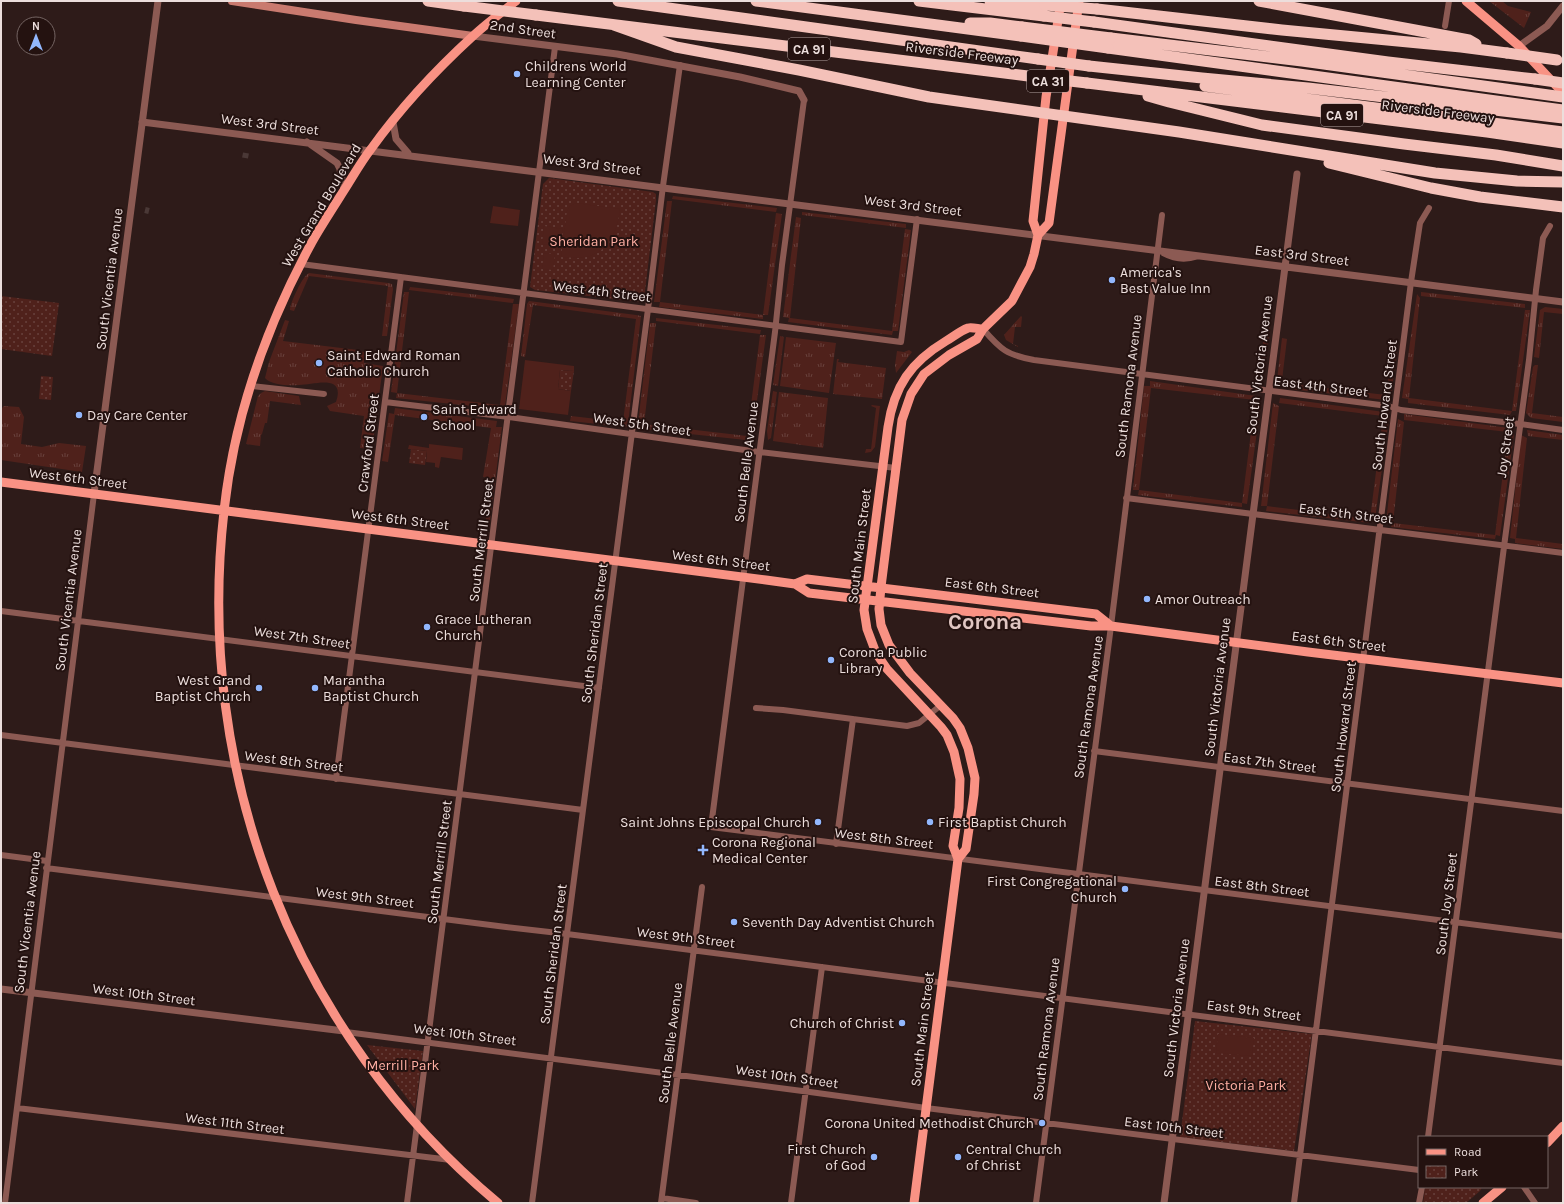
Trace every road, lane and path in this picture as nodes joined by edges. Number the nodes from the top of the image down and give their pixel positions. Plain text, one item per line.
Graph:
1 (158, 1) edge
2 (232, 1) edge
3 (428, 1) edge
4 (516, 1) edge
5 (618, 1) edge
6 (756, 1) edge
7 (919, 1) edge
8 (975, 1) edge
9 (990, 1) edge
10 (1061, 1) edge
11 (1079, 1) edge
12 (1259, 1) edge
13 (1449, 1) edge
14 (1466, 1) edge
15 (952, 5) junction
16 (1563, 6) edge
17 (1045, 10) junction
18 (614, 25) junction
19 (1445, 26) dead end
20 (473, 36) junction
21 (1110, 43) junction
22 (1519, 46) junction
23 (555, 47) junction
24 (1494, 51) junction
25 (1560, 60) edge
26 (680, 65) junction
27 (1128, 70) junction
28 (1563, 83) edge
29 (1121, 88) junction
30 (1563, 93) edge
31 (804, 100) joint
32 (1561, 108) edge
33 (1044, 113) junction
34 (1064, 116) junction
35 (142, 122) junction
36 (393, 122) junction
37 (1563, 132) edge
38 (305, 141) junction
39 (1243, 142) junction
40 (1563, 143) edge
41 (371, 149) junction
42 (408, 153) junction
43 (1563, 166) edge
44 (539, 170) junction
45 (1297, 174) dead end
46 (1563, 182) edge
47 (663, 186) junction
48 (344, 190) junction
49 (790, 203) junction
50 (1563, 207) edge
51 (1429, 208) dead end
52 (1162, 215) dead end
53 (917, 219) junction
54 (1550, 226) dead end
55 (1038, 235) junction
56 (1159, 250) junction
57 (301, 264) junction
58 (1285, 266) junction
59 (401, 277) junction
60 (1412, 282) junction
61 (524, 293) junction
62 (1535, 298) junction
63 (1563, 302) edge
64 (648, 309) junction
65 (776, 326) junction
66 (983, 329) junction
67 (1145, 375) junction
68 (252, 386) junction
69 (1269, 392) junction
70 (324, 394) dead end
71 (385, 402) junction
72 (1396, 408) junction
73 (509, 417) junction
74 (1520, 424) junction
75 (1563, 430) edge
76 (632, 434) junction
77 (759, 452) junction
78 (883, 466) junction
79 (896, 468) junction
80 (1, 482) edge
81 (94, 494) junction
82 (1126, 498) junction
83 (224, 510) junction
84 (1252, 514) junction
85 (369, 530) junction
86 (1380, 530) junction
87 (492, 545) junction
88 (1504, 546) junction
89 (1563, 553) edge
90 (616, 561) junction
91 (743, 577) junction
92 (795, 584) junction
93 (866, 586) junction
94 (881, 587) junction
95 (865, 599) junction
96 (879, 600) junction
97 (1, 611) edge
98 (78, 621) junction
99 (1111, 626) junction
100 (218, 638) junction
101 (1236, 641) junction
102 (352, 656) junction
103 (1364, 659) junction
104 (476, 672) junction
105 (1488, 673) junction
106 (1563, 683) edge
107 (599, 688) junction
108 (942, 705) junction
109 (756, 708) dead end
110 (931, 715) junction
111 (853, 719) junction
112 (1, 735) edge
113 (63, 744) junction
114 (1094, 751) junction
115 (234, 766) junction
116 (1220, 767) junction
117 (336, 779) junction
118 (1348, 784) junction
119 (460, 795) junction
120 (1472, 799) junction
121 (583, 810) junction
122 (1563, 811) edge
123 (711, 827) joint
124 (836, 844) junction
125 (1, 855) edge
126 (958, 859) junction
127 (47, 861) junction
128 (46, 868) junction
129 (1078, 874) junction
130 (702, 887) dead end
131 (1204, 890) junction
132 (275, 898) junction
133 (1332, 906) junction
134 (444, 919) junction
135 (1456, 922) junction
136 (567, 934) junction
137 (1563, 936) edge
138 (694, 950) junction
139 (822, 967) junction
140 (942, 983) junction
141 (1, 989) edge
142 (31, 993) junction
143 (1062, 998) junction
144 (1188, 1014) junction
145 (1316, 1030) junction
146 (344, 1031) junction
147 (428, 1042) junction
148 (1440, 1046) junction
149 (551, 1058) junction
150 (1563, 1063) edge
151 (678, 1075) junction
152 (806, 1091) junction
153 (17, 1108) junction
154 (926, 1108) junction
155 (1046, 1123) junction
156 (417, 1125) junction
157 (1563, 1126) edge
158 (1428, 1136) edge
159 (1172, 1138) junction
160 (1548, 1142) edge
161 (1300, 1155) junction
162 (413, 1157) junction
163 (451, 1160) junction
164 (1418, 1170) edge
165 (1422, 1188) edge
166 (1501, 1188) edge
167 (1525, 1188) edge
168 (662, 1201) edge
169 (5, 1203) edge
170 (407, 1203) edge
171 (498, 1203) edge
172 (532, 1203) edge
173 (696, 1203) edge
174 (791, 1203) edge
175 (914, 1203) edge
176 (1036, 1203) edge
177 (1164, 1203) edge
178 (1294, 1203) edge
179 (1419, 1203) edge
180 (1482, 1203) edge
181 (1535, 1203) edge

1 - 35 street, South Vicentia Avenue
2 - 20 main road, 2nd Street
3 - 18 highway, Riverside Freeway / CA 91, bridge
4 - 20 main road, West Grand Boulevard
5 - 27 highway, bridge
6 - 21 highway, bridge
7 - 15 highway
8 - 15 highway
9 - 17 highway
10 - 33 main road, South Main Street / CA 31
11 - 34 main road, South Main Street / CA 31
12 - 24 highway
13 - 19 street
14 - 22 main road
15 - 17 highway
16 - 22 street
17 - 24 highway, bridge
17 - 28 highway, bridge
18 - 29 highway, Riverside Freeway / CA 91, bridge
18 - 33 highway
20 - 23 street, 2nd Street
20 - 36 main road, West Grand Boulevard
21 - 32 highway
21 - 32 highway
22 - 30 main road
23 - 26 street, 2nd Street
23 - 44 street, South Merrill Street
24 - 25 highway, bridge
26 - 31 street, 2nd Street
26 - 47 street, South Sheridan Street
27 - 32 highway
27 - 37 highway
29 - 40 highway, Riverside Freeway / CA 91
29 - 43 highway
31 - 49 street, South Belle Avenue
33 - 34 highway
33 - 55 main road, South Main Street
34 - 39 highway
34 - 55 main road, South Main Street
35 - 38 street, West 3rd Street
35 - 81 street, South Vicentia Avenue
36 - 41 main road, West Grand Boulevard
36 - 42 street
38 - 41 street, West 3rd Street
38 - 48 street
39 - 46 highway
39 - 50 highway
41 - 42 street, West 3rd Street
41 - 48 main road, West Grand Boulevard
42 - 44 street, West 3rd Street
44 - 47 street, West 3rd Street
44 - 61 street, South Merrill Street
45 - 58 street, South Victoria Avenue
47 - 49 street, West 3rd Street
47 - 64 street, South Sheridan Street
48 - 57 main road, West Grand Boulevard
49 - 53 street, West 3rd Street
49 - 65 street, South Belle Avenue
51 - 60 street, South Howard Street
52 - 56 street, South Ramona Avenue
53 - 55 street, West 3rd Street
53 - 65 street, West 4th Street
54 - 62 street, Joy Street
55 - 56 street
55 - 66 main road, South Main Street
56 - 58 street, East 3rd Street
56 - 67 street, South Ramona Avenue
57 - 59 street, West 4th Street
57 - 68 main road, West Grand Boulevard
58 - 60 street, East 3rd Street
58 - 69 street, South Victoria Avenue
59 - 61 street, West 4th Street
59 - 71 street, Crawford Street
60 - 62 street, East 3rd Street
60 - 72 street, South Howard Street
61 - 64 street, West 4th Street
61 - 73 street, South Merrill Street
62 - 63 street, East 3rd Street
62 - 74 street, Joy Street
64 - 65 street, West 4th Street
64 - 76 street, South Sheridan Street
65 - 77 street, South Belle Avenue
66 - 67 street
66 - 78 main road, South Main Street
66 - 79 main road, South Main Street
67 - 69 street, East 4th Street
67 - 82 street, South Ramona Avenue
68 - 70 street
68 - 83 main road, West Grand Boulevard
69 - 72 street, East 4th Street
69 - 84 street, South Victoria Avenue
71 - 73 street, West 5th Street
71 - 85 street, Crawford Street
72 - 74 street, East 4th Street
72 - 86 street, South Howard Street
73 - 76 street, West 5th Street
73 - 87 street, South Merrill Street
74 - 75 street, East 4th Street
74 - 88 street, Joy Street
76 - 77 street, West 5th Street
76 - 90 street, South Sheridan Street
77 - 78 street, West 5th Street
77 - 91 street, South Belle Avenue
78 - 79 street, West 5th Street
78 - 93 main road, South Main Street
79 - 94 main road, South Main Street
80 - 81 main road, West 6th Street
81 - 83 main road, West 6th Street
81 - 98 street, South Vicentia Avenue
82 - 84 street, East 5th Street
82 - 99 street, South Ramona Avenue
83 - 85 main road, West 6th Street
83 - 100 main road, West Grand Boulevard
84 - 86 street, East 5th Street
84 - 101 street, South Victoria Avenue
85 - 87 main road, West 6th Street
85 - 102 street, Crawford Street
86 - 88 street, East 5th Street
86 - 103 street, South Howard Street
87 - 90 main road, West 6th Street
87 - 104 street, South Merrill Street
88 - 89 street, East 5th Street
88 - 105 street, Joy Street
90 - 91 main road, West 6th Street
90 - 107 street, South Sheridan Street
91 - 92 main road, West 6th Street
91 - 123 street, South Belle Avenue
92 - 93 main road, West 6th Street
92 - 95 main road, West 6th Street
93 - 94 main road, East 6th Street
93 - 95 main road, South Main Street
94 - 96 main road, South Main Street
94 - 99 main road, East 6th Street
95 - 96 main road, East 6th Street
95 - 110 main road, South Main Street
96 - 99 main road, East 6th Street
96 - 108 main road, South Main Street
97 - 98 street, West 7th Street
98 - 100 street, West 7th Street
98 - 113 street, South Vicentia Avenue
99 - 101 main road, East 6th Street
99 - 114 street, South Ramona Avenue
100 - 102 street, West 7th Street
100 - 115 main road, West Grand Boulevard
101 - 103 main road, East 6th Street
101 - 116 street, South Victoria Avenue
102 - 104 street, West 7th Street
102 - 117 street, Crawford Street
103 - 105 main road, East 6th Street
103 - 118 street, South Howard Street
104 - 107 street, West 7th Street
104 - 119 street, South Merrill Street
105 - 106 main road, East 6th Street
105 - 120 street, South Joy Street
107 - 121 street, South Sheridan Street
108 - 110 street
108 - 126 main road, South Main Street
109 - 111 street
110 - 111 street
110 - 126 main road, South Main Street
111 - 124 street
112 - 113 street, West 8th Street
113 - 115 street, West 8th Street
113 - 127 street, South Vicentia Avenue
114 - 116 street, East 7th Street
114 - 129 street, South Ramona Avenue
115 - 117 street, West 8th Street
115 - 132 main road, West Grand Boulevard
116 - 118 street, East 7th Street
116 - 131 street, South Victoria Avenue
117 - 119 street, West 8th Street
118 - 120 street, East 7th Street
118 - 133 street, South Howard Street
119 - 121 street, West 8th Street
119 - 134 street, South Merrill Street
120 - 122 street, East 7th Street
120 - 135 street, South Joy Street
121 - 136 street, South Sheridan Street
123 - 124 street, West 8th Street
124 - 126 street, West 8th Street
125 - 127 street
126 - 129 street, East 8th Street
126 - 140 main road, South Main Street
127 - 128 street, South Vicentia Avenue
128 - 132 street, West 9th Street
128 - 142 street, South Vicentia Avenue
129 - 131 street, East 8th Street
129 - 143 street, South Ramona Avenue
130 - 138 street, South Belle Avenue
131 - 133 street, East 8th Street
131 - 144 street, South Victoria Avenue
132 - 134 street, West 9th Street
132 - 146 main road, West Grand Boulevard
133 - 135 street, East 8th Street
133 - 145 street, South Howard Street
134 - 136 street, West 9th Street
134 - 147 street, South Merrill Street
135 - 137 street, East 8th Street
135 - 148 street, South Joy Street
136 - 138 street, West 9th Street
136 - 149 street, South Sheridan Street
138 - 139 street, West 9th Street
138 - 151 street, South Belle Avenue
139 - 140 street, West 9th Street
139 - 152 street
140 - 143 street, East 9th Street
140 - 154 main road, South Main Street
141 - 142 street, West 10th Street
142 - 146 street, West 10th Street
142 - 153 street, South Vicentia Avenue
143 - 144 street, East 9th Street
143 - 155 street, South Ramona Avenue
144 - 145 street, East 9th Street
144 - 159 street, South Victoria Avenue
145 - 148 street, East 9th Street
145 - 161 street, South Howard Street
146 - 147 street, West 10th Street
146 - 156 main road, West Grand Boulevard
147 - 149 street, West 10th Street
147 - 156 street, South Merrill Street
148 - 150 street, East 9th Street
148 - 158 street, South Joy Street
149 - 151 street, West 10th Street
149 - 172 street, South Sheridan Street
151 - 152 street, West 10th Street
151 - 168 street, South Belle Avenue
152 - 154 street, West 10th Street
152 - 174 street
153 - 162 street, West 11th Street
153 - 169 street, South Vicentia Avenue
154 - 155 street, East 10th Street
154 - 175 main road, South Main Street
155 - 159 street, East 10th Street
155 - 176 street, South Ramona Avenue
156 - 162 street, South Merrill Street
156 - 163 main road, West Grand Boulevard
157 - 160 main road
159 - 161 street, East 10th Street
159 - 177 street, South Victoria Avenue
161 - 164 street, East 10th Street
161 - 178 street, South Howard Street
162 - 163 street, West 11th Street
162 - 170 street, South Merrill Street
163 - 171 main road, West Grand Boulevard
165 - 179 street
166 - 180 main road
167 - 181 street
168 - 173 street

